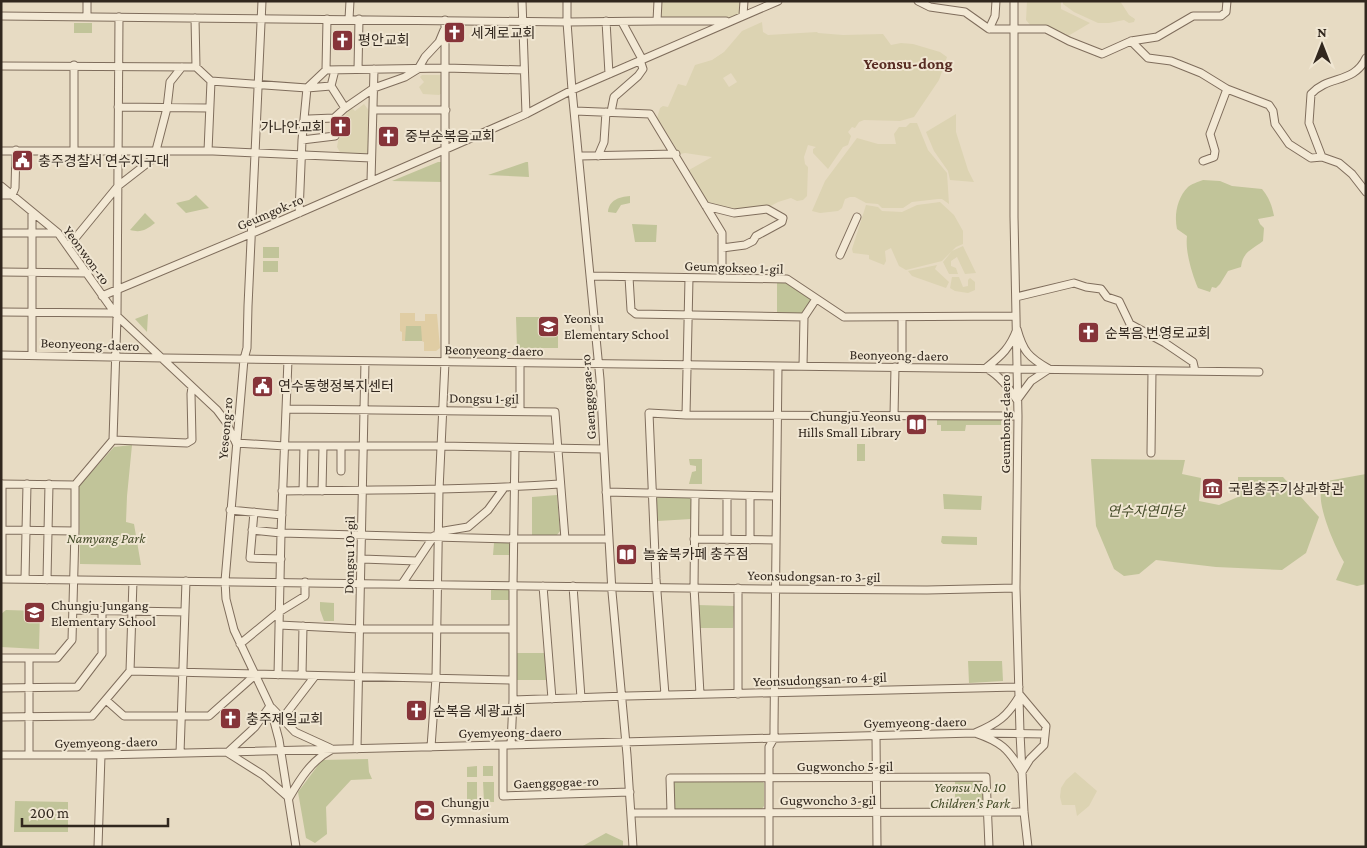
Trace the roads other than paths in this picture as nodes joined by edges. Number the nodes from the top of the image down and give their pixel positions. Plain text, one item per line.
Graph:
1 (87, 1) edge
2 (262, 1) edge
3 (350, 1) edge
4 (522, 1) edge
5 (567, 1) edge
6 (658, 1) edge
7 (744, 1) edge
8 (778, 1) edge
9 (918, 1) edge
10 (996, 1) edge
11 (1014, 1) edge
12 (1227, 1) edge
13 (743, 15) junction
14 (1, 16) edge
15 (87, 16) junction
16 (119, 17) junction
17 (194, 18) junction
18 (262, 18) junction
19 (327, 19) junction
20 (349, 19) junction
21 (359, 19) junction
22 (522, 21) junction
23 (657, 21) junction
24 (729, 21) junction
25 (567, 22) junction
26 (606, 22) junction
27 (622, 22) junction
28 (445, 23) junction
29 (989, 29) junction
30 (1014, 30) junction
31 (1131, 41) junction
32 (1366, 58) edge
33 (641, 60) junction
34 (74, 65) junction
35 (1, 66) edge
36 (118, 66) junction
37 (182, 67) junction
38 (196, 67) junction
39 (445, 68) junction
40 (418, 69) junction
41 (326, 70) junction
42 (335, 70) junction
43 (358, 70) junction
44 (374, 70) junction
45 (524, 70) junction
46 (609, 74) junction
47 (211, 81) junction
48 (259, 86) junction
49 (331, 86) junction
50 (307, 88) junction
51 (374, 88) junction
52 (1227, 89) junction
53 (572, 90) junction
54 (118, 107) junction
55 (167, 108) junction
56 (209, 108) junction
57 (345, 108) junction
58 (373, 110) junction
59 (446, 110) junction
60 (575, 111) junction
61 (608, 112) junction
62 (526, 114) junction
63 (303, 122) junction
64 (335, 136) dead end
65 (302, 140) junction
66 (1, 150) edge
67 (16, 150) junction
68 (74, 150) junction
69 (118, 150) junction
70 (157, 150) junction
71 (208, 150) junction
72 (446, 150) junction
73 (255, 152) junction
74 (676, 154) junction
75 (301, 156) junction
76 (579, 156) junction
77 (598, 156) junction
78 (1322, 157) junction
79 (372, 158) junction
80 (1203, 161) dead end
81 (371, 181) junction
82 (1, 186) edge
83 (118, 186) junction
84 (1366, 192) edge
85 (1, 195) edge
86 (12, 195) junction
87 (706, 206) junction
88 (32, 212) junction
89 (299, 213) junction
90 (858, 217) dead end
91 (32, 232) junction
92 (1, 233) edge
93 (58, 233) junction
94 (251, 234) junction
95 (68, 247) junction
96 (722, 248) junction
97 (840, 256) dead end
98 (1, 272) edge
99 (32, 272) junction
100 (88, 273) junction
101 (590, 276) junction
102 (629, 277) junction
103 (689, 278) junction
104 (722, 278) junction
105 (116, 290) junction
106 (102, 296) junction
107 (1016, 297) junction
108 (816, 299) junction
109 (1, 312) edge
110 (32, 313) junction
111 (116, 314) junction
112 (688, 315) junction
113 (902, 316) junction
114 (1016, 316) junction
115 (804, 317) junction
116 (1017, 329) junction
117 (1, 355) edge
118 (32, 355) junction
119 (116, 357) junction
120 (164, 358) junction
121 (244, 359) junction
122 (288, 360) junction
123 (366, 361) junction
124 (445, 362) junction
125 (520, 362) junction
126 (599, 364) junction
127 (687, 364) junction
128 (778, 366) junction
129 (804, 366) junction
130 (898, 367) junction
131 (986, 368) junction
132 (1017, 368) junction
133 (1048, 369) junction
134 (1152, 370) junction
135 (1195, 371) junction
136 (1259, 372) dead end
137 (192, 387) junction
138 (1018, 400) junction
139 (287, 409) junction
140 (365, 410) junction
141 (442, 410) junction
142 (520, 411) junction
143 (686, 415) junction
144 (777, 416) junction
145 (894, 416) junction
146 (1018, 416) junction
147 (113, 440) junction
148 (236, 443) junction
149 (285, 446) junction
150 (304, 446) junction
151 (323, 446) junction
152 (341, 446) junction
153 (364, 446) junction
154 (440, 446) junction
155 (515, 448) junction
156 (557, 449) junction
157 (603, 449) junction
158 (1151, 453) dead end
159 (341, 472) dead end
160 (2, 484) edge
161 (27, 484) junction
162 (48, 484) junction
163 (560, 484) junction
164 (75, 485) junction
165 (514, 487) junction
166 (504, 488) junction
167 (363, 489) junction
168 (303, 490) junction
169 (439, 490) junction
170 (282, 491) junction
171 (322, 491) junction
172 (606, 492) junction
173 (652, 493) junction
174 (695, 495) junction
175 (727, 496) junction
176 (750, 496) junction
177 (776, 496) junction
178 (230, 510) junction
179 (254, 512) junction
180 (282, 515) junction
181 (2, 530) edge
182 (252, 530) junction
183 (26, 531) junction
184 (48, 531) junction
185 (75, 531) junction
186 (281, 533) junction
187 (362, 535) junction
188 (437, 535) junction
189 (514, 539) junction
190 (565, 539) junction
191 (609, 539) junction
192 (694, 539) junction
193 (727, 540) junction
194 (750, 540) junction
195 (776, 540) junction
196 (280, 559) junction
197 (362, 559) junction
198 (417, 560) junction
199 (2, 579) edge
200 (25, 579) junction
201 (47, 580) junction
202 (74, 580) junction
203 (225, 580) junction
204 (133, 581) junction
205 (186, 581) junction
206 (280, 582) junction
207 (305, 582) junction
208 (361, 584) junction
209 (402, 584) junction
210 (437, 585) junction
211 (513, 586) junction
212 (543, 586) junction
213 (573, 586) junction
214 (612, 586) junction
215 (657, 587) junction
216 (694, 587) junction
217 (738, 588) junction
218 (1016, 588) junction
219 (775, 589) junction
220 (73, 610) junction
221 (102, 611) junction
222 (132, 611) junction
223 (185, 612) junction
224 (279, 612) junction
225 (279, 625) junction
226 (303, 626) junction
227 (359, 629) junction
228 (436, 629) junction
229 (513, 629) junction
230 (240, 644) junction
231 (1, 658) edge
232 (29, 658) junction
233 (130, 671) junction
234 (182, 672) junction
235 (256, 675) junction
236 (278, 675) junction
237 (302, 675) junction
238 (315, 676) junction
239 (358, 676) junction
240 (436, 678) junction
241 (513, 680) junction
242 (1, 688) edge
243 (29, 689) junction
244 (1020, 691) junction
245 (774, 693) junction
246 (700, 694) junction
247 (738, 694) junction
248 (665, 695) junction
249 (621, 696) junction
250 (581, 698) junction
251 (552, 699) junction
252 (106, 700) junction
253 (513, 700) junction
254 (270, 706) junction
255 (1, 717) edge
256 (29, 717) junction
257 (181, 717) junction
258 (282, 719) junction
259 (975, 733) junction
260 (1020, 733) junction
261 (1045, 734) junction
262 (876, 735) junction
263 (774, 738) junction
264 (626, 742) junction
265 (503, 745) junction
266 (512, 745) junction
267 (431, 747) junction
268 (357, 749) junction
269 (332, 750) junction
270 (281, 751) junction
271 (228, 752) junction
272 (180, 753) junction
273 (1, 755) edge
274 (29, 755) junction
275 (101, 755) junction
276 (1022, 772) junction
277 (769, 778) junction
278 (877, 778) junction
279 (630, 792) junction
280 (288, 798) junction
281 (631, 812) junction
282 (671, 812) junction
283 (768, 812) junction
284 (1024, 812) junction
285 (877, 813) junction
286 (987, 813) junction
287 (98, 847) edge
288 (296, 847) edge
289 (633, 847) edge
290 (769, 847) edge
291 (877, 847) edge
292 (989, 847) edge
293 (1028, 847) edge

1 - 15 street
2 - 18 street, Yeseong-ro
3 - 20 street
4 - 22 street
5 - 25 street, Gaenggogae-ro
6 - 23 street
7 - 13 street
8 - 13 street, Geumgok-ro
9 - 29 street
10 - 29 street
11 - 30 street, Geumbong-daero
12 - 31 street
13 - 24 street, Geumgok-ro
14 - 15 street
15 - 16 street
16 - 17 street
16 - 36 street
17 - 18 street
17 - 38 street
18 - 19 street
18 - 48 street, Yeseong-ro
19 - 20 street
19 - 41 street
20 - 21 street
21 - 28 street
21 - 43 street
22 - 25 street
22 - 28 street
22 - 45 street
23 - 24 street
23 - 27 street
24 - 33 street, Geumgok-ro
25 - 26 street
25 - 53 street, Gaenggogae-ro
26 - 27 street
26 - 46 street
27 - 33 street
28 - 39 street
28 - 40 street
29 - 30 street
30 - 31 street
30 - 107 street, Geumbong-daero
31 - 52 street
32 - 78 street
33 - 46 street, Geumgok-ro
33 - 61 street
34 - 35 street
34 - 36 street
34 - 68 street
36 - 37 street
36 - 54 street
37 - 38 street
37 - 55 street
38 - 47 street
39 - 40 street
39 - 45 street
39 - 59 street
40 - 44 street
40 - 51 street
41 - 42 street
41 - 50 street
42 - 43 street
42 - 49 street
43 - 44 street
44 - 51 street
45 - 62 street
46 - 53 street, Geumgok-ro
47 - 48 street
47 - 56 street
48 - 50 street
48 - 73 street, Yeseong-ro
49 - 50 street
49 - 57 street
50 - 63 street
51 - 57 street
51 - 58 street
52 - 78 street
52 - 80 street
53 - 60 street, Gaenggogae-ro
53 - 62 street, Geumgok-ro
54 - 55 street
54 - 69 street
55 - 56 street
55 - 70 street
56 - 71 street
57 - 63 street
58 - 59 street
58 - 79 street
59 - 72 street
60 - 61 street
60 - 76 street, Gaenggogae-ro
61 - 74 street
61 - 77 street
62 - 72 street, Geumgok-ro
63 - 65 street
64 - 65 street
65 - 75 street
66 - 67 street
67 - 68 street
67 - 86 street
68 - 69 street
69 - 70 street
69 - 83 street
70 - 71 street
70 - 83 street
71 - 73 street
72 - 81 street, Geumgok-ro
72 - 124 street
73 - 75 street
73 - 94 street, Yeseong-ro
74 - 77 street
74 - 87 street
75 - 79 street
75 - 89 street
76 - 77 street
76 - 101 street, Gaenggogae-ro
78 - 84 street
79 - 81 street
81 - 89 street, Geumgok-ro
82 - 86 street, Yeonwon-ro
83 - 95 street
83 - 105 street
85 - 86 street
86 - 88 street, Yeonwon-ro
87 - 96 street
87 - 96 street
88 - 91 street
88 - 93 street, Yeonwon-ro
89 - 94 street, Geumgok-ro
90 - 97 street
91 - 92 street
91 - 93 street
91 - 99 street
93 - 95 street, Yeonwon-ro
94 - 105 street, Geumgok-ro
94 - 121 street, Yeseong-ro
95 - 100 street, Yeonwon-ro
96 - 104 street
98 - 99 street
99 - 100 street
99 - 110 street
100 - 106 street, Yeonwon-ro
101 - 102 street, Geumgokseo 1-gil
101 - 126 street, Gaenggogae-ro
102 - 103 street, Geumgokseo 1-gil
102 - 112 street
103 - 104 street, Geumgokseo 1-gil
103 - 112 street
104 - 108 street, Geumgokseo 1-gil
105 - 106 street, Geumgok-ro
105 - 111 street
106 - 111 street, Yeonwon-ro
107 - 114 street, Geumbong-daero
107 - 135 street
108 - 113 street, Geumgokseo 1-gil
108 - 115 street
109 - 110 street
110 - 111 street
110 - 118 street
111 - 119 street
111 - 120 street, Yeonwon-ro
112 - 115 street
112 - 127 street
113 - 114 street, Geumgokseo 1-gil
113 - 130 street
114 - 116 street, Geumbong-daero
115 - 129 street
116 - 131 street
116 - 132 street, Geumbong-daero
116 - 133 street
117 - 118 street, Beonyeong-daero
118 - 119 street, Beonyeong-daero
119 - 120 street, Beonyeong-daero
119 - 147 street
120 - 121 street, Beonyeong-daero
120 - 137 street, Yeonwon-ro
121 - 122 street, Beonyeong-daero
121 - 148 street, Yeseong-ro
122 - 123 street, Beonyeong-daero
122 - 139 street
123 - 124 street, Beonyeong-daero
123 - 140 street, Dongsu 10-gil
124 - 125 street, Beonyeong-daero
124 - 141 street
125 - 126 street, Beonyeong-daero
125 - 142 street
126 - 127 street, Beonyeong-daero
126 - 157 street, Gaenggogae-ro
127 - 128 street, Beonyeong-daero
127 - 143 street
128 - 129 street, Beonyeong-daero
128 - 144 street
129 - 130 street, Beonyeong-daero
130 - 131 street, Beonyeong-daero
130 - 145 street
131 - 132 street, Beonyeong-daero
131 - 138 street
132 - 133 street, Beonyeong-daero
132 - 138 street, Geumbong-daero
133 - 134 street, Beonyeong-daero
133 - 138 street
134 - 135 street, Beonyeong-daero
134 - 158 street
135 - 136 street, Beonyeong-daero
137 - 147 street
137 - 148 street, Yeonwon-ro
138 - 146 street, Geumbong-daero
139 - 140 street, Dongsu 1-gil
139 - 149 street
140 - 141 street, Dongsu 1-gil
140 - 153 street, Dongsu 10-gil
141 - 142 street, Dongsu 1-gil
141 - 154 street
142 - 156 street, Dongsu 1-gil
143 - 144 street
143 - 173 street
144 - 145 street
144 - 177 street
145 - 146 street
146 - 218 street, Geumbong-daero
147 - 164 street
148 - 149 street
148 - 178 street, Yeseong-ro
149 - 150 street
149 - 170 street
150 - 151 street
150 - 168 street
151 - 152 street
151 - 171 street
152 - 153 street
152 - 159 street
153 - 154 street
153 - 167 street, Dongsu 10-gil
154 - 155 street
154 - 169 street
155 - 156 street
155 - 165 street
156 - 157 street
156 - 163 street, Dongsu 1-gil
157 - 172 street, Gaenggogae-ro
160 - 161 street
160 - 181 street
161 - 162 street
161 - 183 street
162 - 164 street
162 - 184 street
163 - 165 street
163 - 190 street, Dongsu 1-gil
164 - 185 street
165 - 166 street
165 - 189 street
166 - 169 street
166 - 188 street
167 - 169 street
167 - 171 street
167 - 187 street, Dongsu 10-gil
168 - 170 street
168 - 171 street
169 - 188 street
170 - 180 street
172 - 173 street
172 - 191 street, Gaenggogae-ro
173 - 174 street
173 - 215 street
174 - 175 street
174 - 192 street
175 - 176 street
175 - 193 street
176 - 177 street
176 - 194 street
177 - 195 street
178 - 179 street
178 - 203 street, Yeseong-ro
179 - 180 street
179 - 182 street
180 - 186 street
181 - 183 street
181 - 199 street
182 - 186 street
182 - 196 street
183 - 184 street
183 - 200 street
184 - 185 street
184 - 201 street
185 - 202 street
186 - 187 street
186 - 196 street
187 - 188 street
187 - 197 street, Dongsu 10-gil
188 - 189 street
188 - 198 street
188 - 210 street
189 - 190 street
189 - 211 street
190 - 191 street
191 - 214 street, Gaenggogae-ro
192 - 193 street
192 - 216 street
193 - 194 street
194 - 195 street
195 - 219 street
196 - 206 street
197 - 198 street
197 - 208 street, Dongsu 10-gil
198 - 209 street
199 - 200 street, Yeonsudongsan-ro 3-gil
200 - 201 street, Yeonsudongsan-ro 3-gil
201 - 202 street, Yeonsudongsan-ro 3-gil
202 - 204 street, Yeonsudongsan-ro 3-gil
202 - 220 street
203 - 205 street, Yeonsudongsan-ro 3-gil
203 - 206 street, Yeonsudongsan-ro 3-gil
203 - 230 street, Yeseong-ro
204 - 205 street, Yeonsudongsan-ro 3-gil
204 - 222 street
205 - 223 street
206 - 207 street, Yeonsudongsan-ro 3-gil
206 - 224 street
207 - 208 street, Yeonsudongsan-ro 3-gil
207 - 224 street
208 - 209 street, Yeonsudongsan-ro 3-gil
208 - 227 street, Dongsu 10-gil
209 - 210 street, Yeonsudongsan-ro 3-gil
210 - 211 street, Yeonsudongsan-ro 3-gil
210 - 228 street
211 - 212 street, Yeonsudongsan-ro 3-gil
211 - 229 street
212 - 213 street, Yeonsudongsan-ro 3-gil
212 - 251 street
213 - 214 street, Yeonsudongsan-ro 3-gil
213 - 250 street
214 - 215 street, Yeonsudongsan-ro 3-gil
214 - 249 street, Gaenggogae-ro
215 - 216 street, Yeonsudongsan-ro 3-gil
215 - 248 street
216 - 217 street, Yeonsudongsan-ro 3-gil
216 - 246 street
217 - 219 street, Yeonsudongsan-ro 3-gil
217 - 247 street
218 - 219 street, Yeonsudongsan-ro 3-gil
218 - 244 street, Geumbong-daero
219 - 245 street
220 - 221 street
220 - 232 street
221 - 222 street
221 - 243 street
222 - 223 street
222 - 233 street
223 - 234 street
224 - 225 street
224 - 230 street
225 - 226 street
225 - 236 street
226 - 227 street
226 - 237 street
227 - 228 street
227 - 239 street, Dongsu 10-gil
228 - 229 street
228 - 240 street
229 - 241 street
230 - 235 street, Yeseong-ro
231 - 232 street
232 - 243 street
233 - 234 street
233 - 252 street
234 - 235 street
234 - 257 street
235 - 236 street
235 - 254 street, Yeseong-ro
235 - 257 street
236 - 237 street
237 - 238 street
238 - 239 street
238 - 258 street
239 - 240 street
239 - 268 street, Dongsu 10-gil
240 - 241 street
240 - 267 street
241 - 253 street
242 - 243 street
243 - 256 street
244 - 245 street, Yeonsudongsan-ro 4-gil
244 - 259 street
244 - 260 street, Geumbong-daero
244 - 261 street
245 - 247 street, Yeonsudongsan-ro 4-gil
245 - 263 street
246 - 247 street, Yeonsudongsan-ro 4-gil
246 - 248 street, Yeonsudongsan-ro 4-gil
248 - 249 street, Yeonsudongsan-ro 4-gil
249 - 250 street, Yeonsudongsan-ro 4-gil
249 - 264 street, Gaenggogae-ro
250 - 251 street, Yeonsudongsan-ro 4-gil
251 - 253 street, Yeonsudongsan-ro 4-gil
252 - 256 street
252 - 257 street
253 - 266 street
254 - 258 street
254 - 270 street, Yeseong-ro
254 - 271 street
255 - 256 street
256 - 274 street
257 - 272 street
258 - 269 street
259 - 260 street, Gyemyeong-daero
259 - 262 street, Gyemyeong-daero
259 - 276 street
260 - 261 street, Gyemyeong-daero
260 - 276 street, Geumbong-daero
261 - 276 street
262 - 263 street, Gyemyeong-daero
262 - 278 street
263 - 264 street, Gyemyeong-daero
263 - 277 street
264 - 266 street, Gyemyeong-daero
264 - 279 street, Gaenggogae-ro
265 - 266 street, Gyemyeong-daero
265 - 267 street, Gyemyeong-daero
265 - 279 street, Gaenggogae-ro
267 - 268 street, Gyemyeong-daero
268 - 269 street, Gyemyeong-daero
269 - 270 street, Gyemyeong-daero
269 - 280 street
270 - 271 street, Gyemyeong-daero
270 - 280 street, Yeseong-ro
271 - 272 street, Gyemyeong-daero
271 - 280 street
272 - 275 street, Gyemyeong-daero
273 - 274 street, Gyemyeong-daero
274 - 275 street, Gyemyeong-daero
275 - 287 street
276 - 284 street, Geumbong-daero
277 - 278 street, Gugwoncho 5-gil
277 - 282 street, Gugwoncho 5-gil
277 - 283 street
278 - 285 street
278 - 286 street, Gugwoncho 5-gil
279 - 281 street, Gaenggogae-ro
280 - 288 street, Yeseong-ro
281 - 282 street, Gugwoncho 3-gil
281 - 289 street, Gaenggogae-ro
282 - 283 street, Gugwoncho 3-gil
283 - 285 street, Gugwoncho 3-gil
283 - 290 street
284 - 286 street, Gugwoncho 3-gil
284 - 293 street, Geumbong-daero
285 - 286 street, Gugwoncho 3-gil
285 - 291 street
286 - 292 street, Gugwoncho 5-gil

